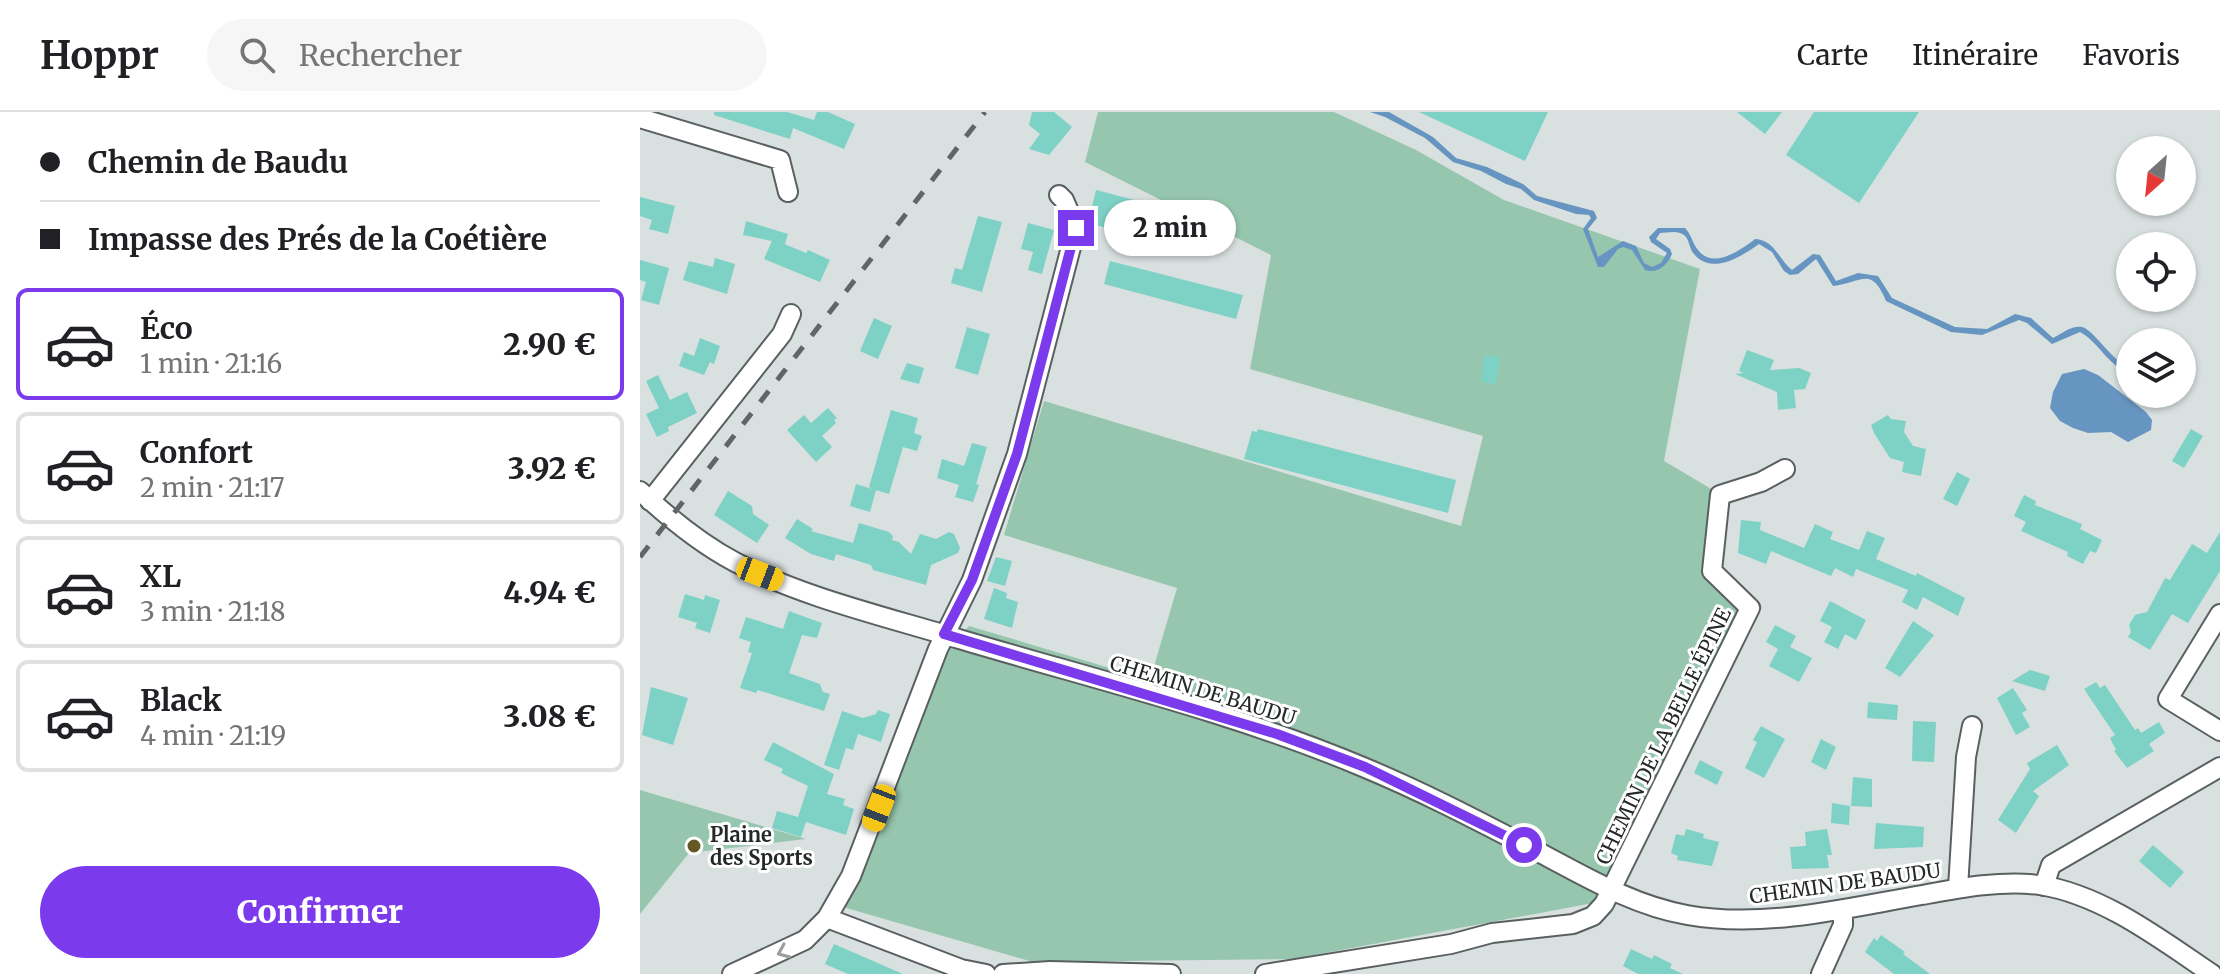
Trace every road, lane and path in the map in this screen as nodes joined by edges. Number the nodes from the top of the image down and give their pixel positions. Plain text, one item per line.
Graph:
1 (640, 118) edge
2 (788, 192) dead end
3 (1059, 195) dead end
4 (791, 314) dead end
5 (1785, 469) dead end
6 (645, 496) edge
7 (2220, 614) edge
8 (944, 634) junction
9 (1972, 726) dead end
10 (2220, 731) edge
11 (2220, 767) edge
12 (2044, 886) junction
13 (1958, 888) junction
14 (1611, 890) junction
15 (1843, 909) junction
16 (827, 918) junction
17 (732, 974) edge
18 (986, 974) edge
19 (1003, 974) edge
20 (1171, 974) edge
21 (1265, 974) edge
22 (1821, 974) edge
23 (2212, 974) edge

1 - 2 street
3 - 8 street
4 - 6 street
5 - 14 street, CHEMIN DE LA BELLE ÉPINE
6 - 8 street, CHEMIN DE BAUDU
7 - 10 street
8 - 14 street, CHEMIN DE BAUDU
8 - 16 street
9 - 13 street
11 - 12 street
12 - 13 street, CHEMIN DE BAUDU
12 - 23 street, CHEMIN DE BAUDU
13 - 15 street, CHEMIN DE BAUDU
14 - 15 street, CHEMIN DE BAUDU
14 - 21 street
15 - 22 street
16 -> 17 street
16 - 18 street
19 - 20 street

